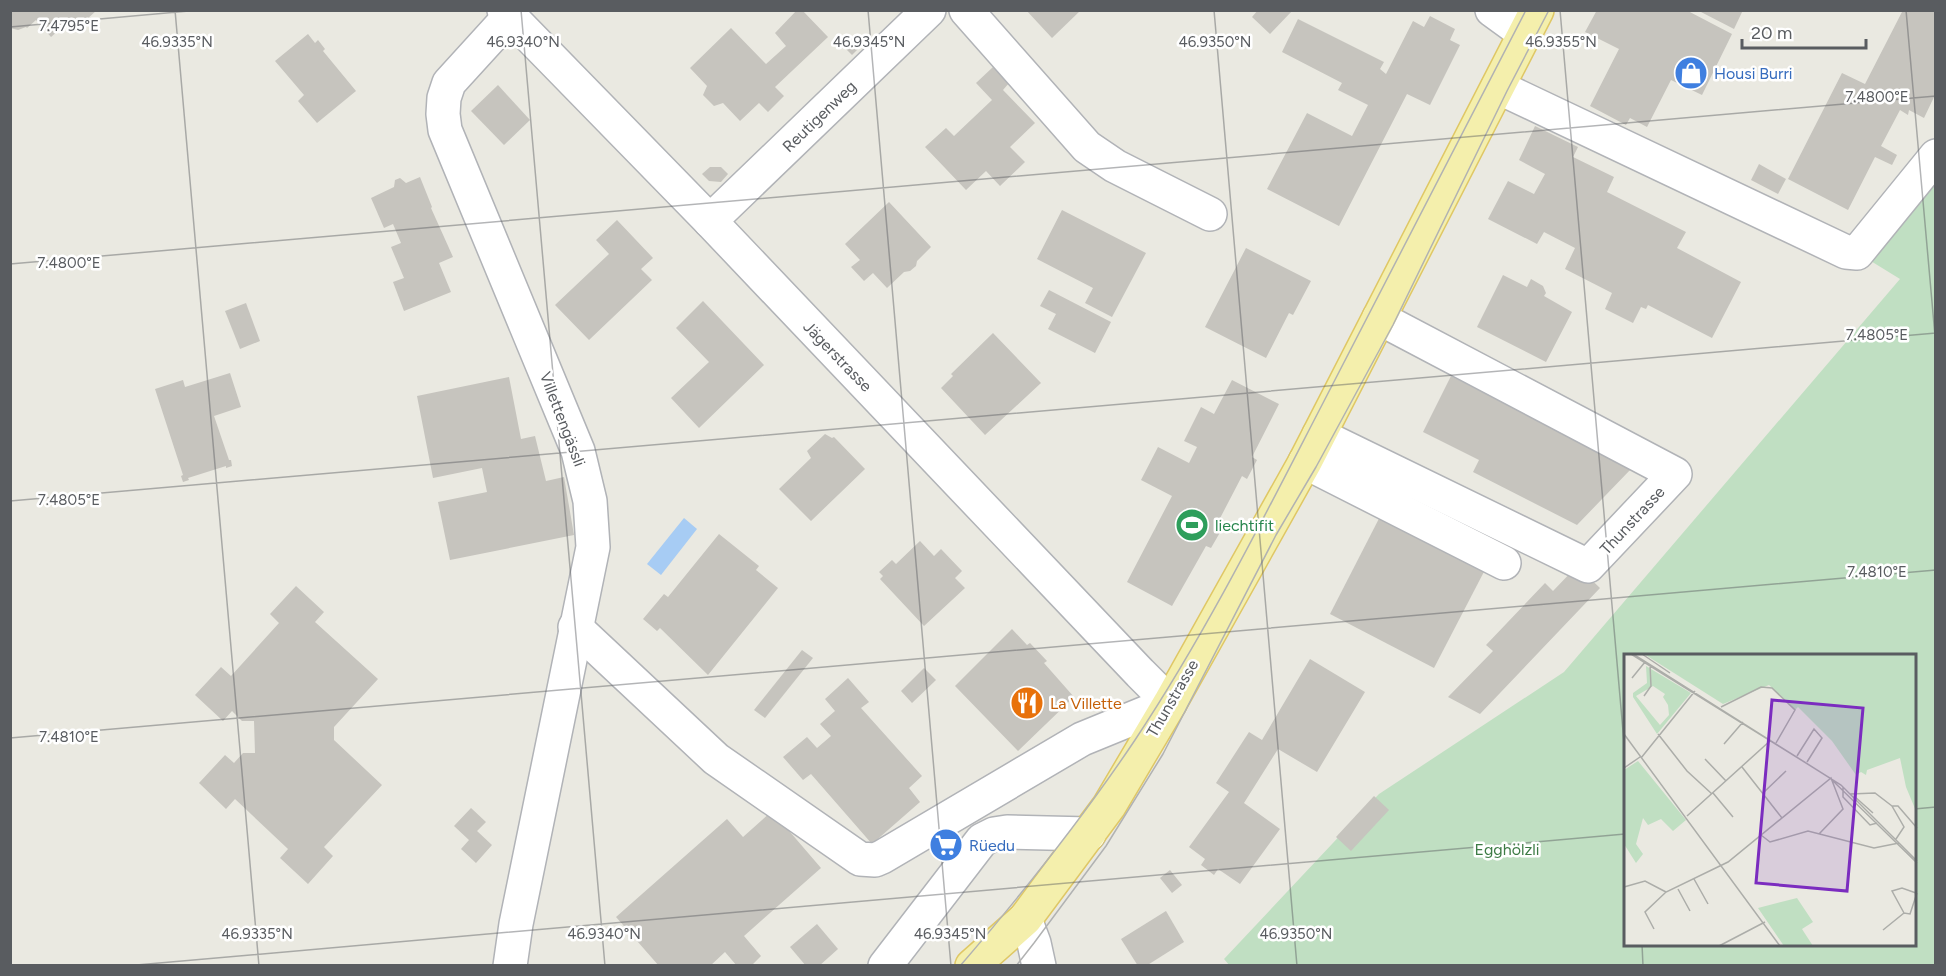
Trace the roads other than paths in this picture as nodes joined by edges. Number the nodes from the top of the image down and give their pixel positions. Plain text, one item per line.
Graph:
1 (929, 10) edge
2 (966, 10) edge
3 (1492, 10) edge
4 (507, 13) edge
5 (1531, 22) edge
6 (1498, 87) junction
7 (1935, 156) edge
8 (1210, 214) dead end
9 (710, 221) junction
10 (1379, 318) junction
11 (1312, 448) junction
12 (1504, 563) dead end
13 (575, 627) junction
14 (1170, 703) junction
15 (1089, 834) junction
16 (1025, 919) junction
17 (510, 966) edge
18 (885, 966) edge
19 (972, 966) edge
20 (1004, 966) edge
21 (1039, 966) edge

1 - 9 street, Reutigenweg
2 - 8 street
3 - 5 street
4 - 9 street, Jägerstrasse
4 - 13 street, Villettengässli
5 - 6 main road, Thunstrasse
6 - 7 street
6 - 10 main road, Thunstrasse
9 - 14 street, Jägerstrasse
10 - 11 main road, Thunstrasse
10 - 11 street, Thunstrasse
11 - 12 street
11 - 14 main road, Thunstrasse
13 - 14 street
13 - 17 street, Villettengässli
14 - 15 main road, Thunstrasse
15 - 16 main road, Thunstrasse
15 - 18 street
16 - 19 main road, Thunstrasse
16 - 20 main road, Thunstrasse
16 - 21 street

